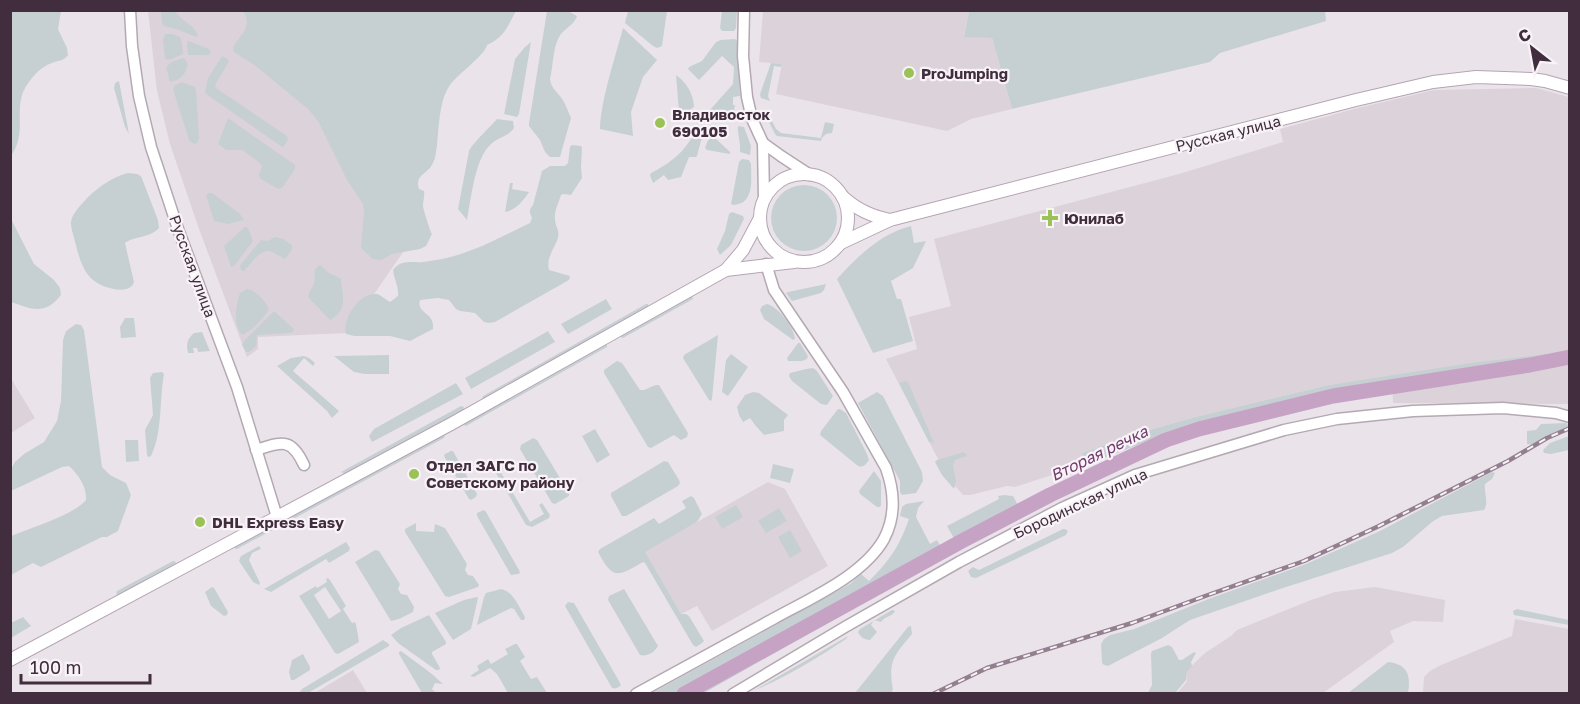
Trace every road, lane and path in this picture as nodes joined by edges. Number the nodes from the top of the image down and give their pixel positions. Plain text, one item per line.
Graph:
1 (130, 10) edge
2 (744, 10) edge
3 (1569, 88) edge
4 (763, 143) junction
5 (810, 175) junction
6 (843, 197) junction
7 (764, 199) junction
8 (760, 218) junction
9 (890, 220) junction
10 (841, 243) junction
11 (795, 262) junction
12 (766, 264) junction
13 (726, 270) junction
14 (1569, 417) edge
15 (256, 450) junction
16 (304, 465) dead end
17 (277, 517) junction
18 (10, 660) edge
19 (636, 693) edge
20 (733, 693) edge

1 - 15 main road, Русская улица
2 - 4 main road
3 - 9 main road, Русская улица
4 - 5 main road
4 - 7 main road
5 - 6 main road
5 - 7 main road
6 - 9 main road
6 - 10 main road
7 - 8 main road
8 - 11 main road
8 - 13 main road
9 - 10 main road, Русская улица
10 - 11 main road
11 - 12 main road
12 - 13 main road
12 - 19 main road
13 - 17 main road
14 - 20 main road, Бородинская улица
15 - 16 main road
15 - 17 main road, Русская улица
17 - 18 main road

